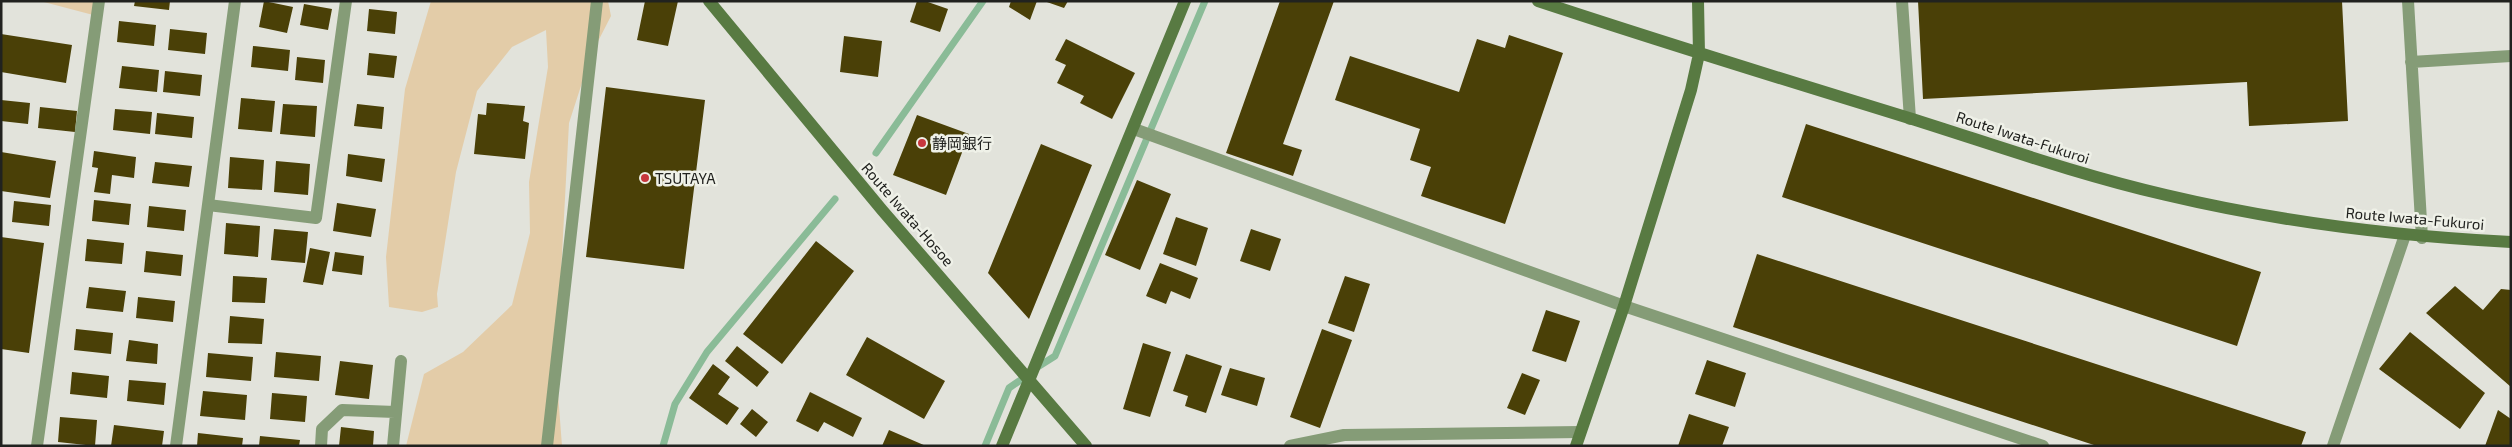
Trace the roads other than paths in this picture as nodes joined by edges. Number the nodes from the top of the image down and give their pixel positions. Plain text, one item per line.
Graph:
1 (99, 1) edge
2 (236, 1) edge
3 (346, 1) edge
4 (597, 1) edge
5 (709, 1) edge
6 (1185, 1) edge
7 (1538, 1) edge
8 (1698, 1) edge
9 (1902, 1) edge
10 (2408, 1) edge
11 (1699, 54) junction
12 (2511, 56) edge
13 (2412, 62) junction
14 (1910, 119) junction
15 (1134, 129) junction
16 (208, 205) junction
17 (2405, 235) junction
18 (2422, 238) junction
19 (2511, 242) edge
20 (1624, 306) junction
21 (401, 361) dead end
22 (1030, 380) junction
23 (395, 412) junction
24 (1580, 432) junction
25 (37, 446) edge
26 (176, 446) edge
27 (321, 446) edge
28 (393, 446) edge
29 (547, 446) edge
30 (1002, 446) edge
31 (1086, 446) edge
32 (1290, 446) edge
33 (1576, 446) edge
34 (2043, 446) edge
35 (2333, 446) edge

1 - 25 street
2 - 16 street
3 - 16 street
4 - 29 street
5 - 22 main road, Route Iwata-Hosoe
6 - 15 main road
7 - 11 main road, Route Iwata-Fukuroi
8 - 11 main road
9 - 14 street
10 - 13 street
11 - 14 main road, Route Iwata-Fukuroi
11 - 20 main road
12 - 13 street
13 - 18 street
14 - 17 main road, Route Iwata-Fukuroi
15 - 20 street
15 - 22 main road
16 - 26 street
17 - 18 main road, Route Iwata-Fukuroi
17 - 35 street
18 - 19 main road, Route Iwata-Fukuroi
20 - 24 main road
20 - 34 street
21 - 23 street
22 - 30 main road
22 - 31 main road, Route Iwata-Hosoe
23 - 27 street
23 - 28 street
24 - 32 street
24 - 33 main road

